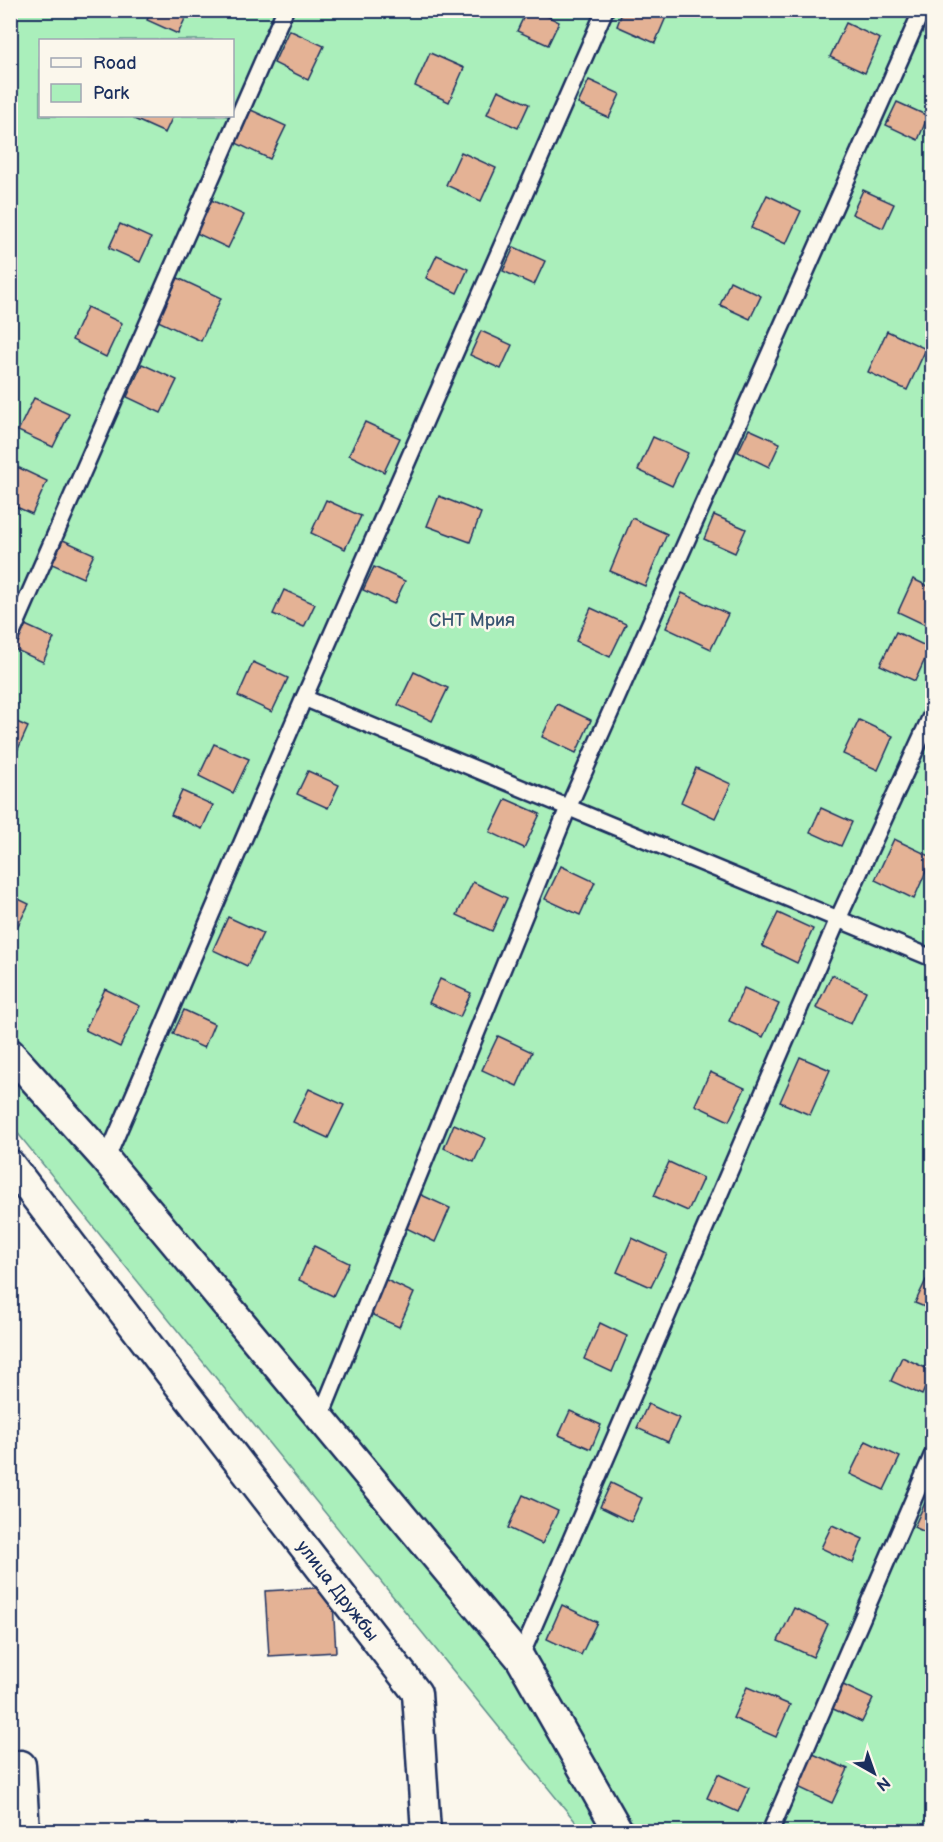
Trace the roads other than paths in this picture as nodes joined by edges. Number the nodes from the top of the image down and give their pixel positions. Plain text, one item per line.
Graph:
1 (285, 10) edge
2 (605, 10) edge
3 (922, 10) edge
4 (10, 638) edge
5 (304, 698) junction
6 (933, 714) edge
7 (568, 808) junction
8 (838, 919) junction
9 (933, 958) edge
10 (10, 1053) edge
11 (106, 1160) junction
12 (10, 1164) edge
13 (320, 1418) junction
14 (933, 1456) edge
15 (520, 1658) junction
16 (21, 1765) dead end
17 (25, 1832) edge
18 (426, 1832) edge
19 (619, 1832) edge
20 (770, 1832) edge

1 - 4 lane
2 - 5 lane
3 - 7 lane
5 - 7 lane
5 - 11 lane
6 - 8 lane
7 - 8 lane
7 - 13 lane
8 - 9 lane
8 - 15 lane
10 - 11 street
11 - 13 street
12 - 18 street, улица Дружбы
13 - 15 street
14 - 20 lane
15 - 19 street
16 - 17 street

